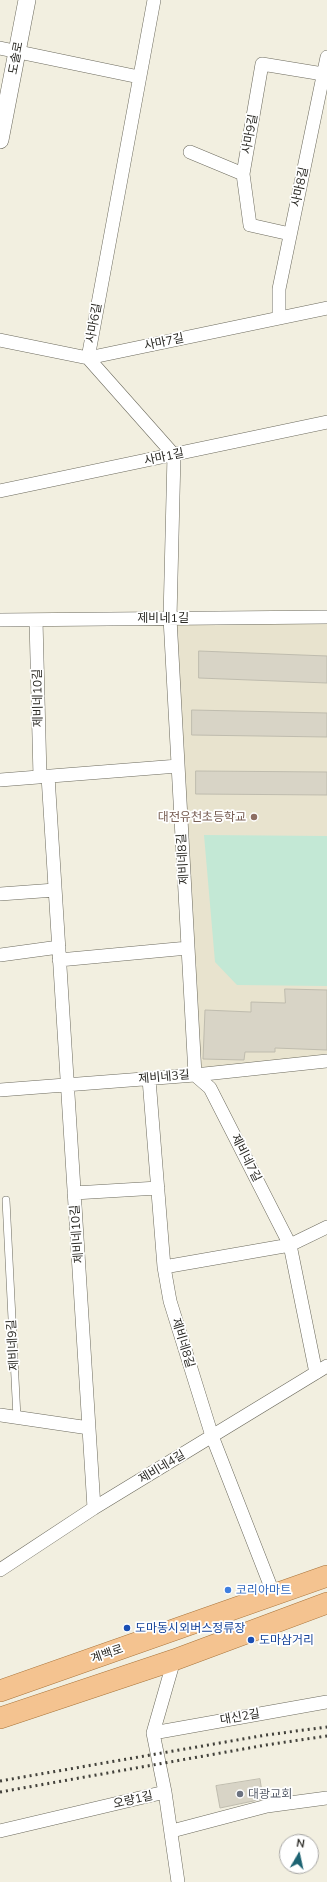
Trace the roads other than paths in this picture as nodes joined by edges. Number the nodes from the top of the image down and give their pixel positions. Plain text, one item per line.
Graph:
1 (27, 0) edge
2 (154, 0) edge
3 (0, 48) edge
4 (17, 51) junction
5 (327, 57) edge
6 (323, 74) junction
7 (139, 78) junction
8 (0, 140) edge
9 (190, 152) dead end
10 (243, 174) junction
11 (290, 234) junction
12 (327, 308) edge
13 (279, 318) junction
14 (0, 340) edge
15 (88, 358) junction
16 (327, 422) edge
17 (174, 455) junction
18 (0, 492) edge
19 (327, 617) edge
20 (170, 618) junction
21 (0, 620) edge
22 (36, 620) junction
23 (178, 766) junction
24 (44, 777) junction
25 (0, 780) edge
26 (55, 890) junction
27 (0, 894) edge
28 (188, 948) junction
29 (59, 954) junction
30 (0, 955) edge
31 (327, 1061) edge
32 (195, 1075) junction
33 (149, 1079) junction
34 (67, 1085) junction
35 (0, 1090) edge
36 (158, 1188) junction
37 (74, 1193) junction
38 (6, 1200) dead end
39 (327, 1227) edge
40 (290, 1245) junction
41 (164, 1267) junction
42 (321, 1370) edge
43 (0, 1415) edge
44 (17, 1418) junction
45 (89, 1428) junction
46 (212, 1436) junction
47 (94, 1508) junction
48 (0, 1570) edge
49 (327, 1576) edge
50 (274, 1595) junction
51 (327, 1603) edge
52 (174, 1660) junction
53 (0, 1691) edge
54 (327, 1702) edge
55 (0, 1718) edge
56 (153, 1733) junction
57 (165, 1792) junction
58 (327, 1798) edge
59 (0, 1831) edge
60 (172, 1831) junction
61 (178, 1882) edge

1 - 4 street, 도솔로
2 - 7 street, 사마6길
3 - 4 street
4 - 7 street
4 - 8 street, 도솔로
5 - 6 street, 사마8길
6 - 10 street, 사마9길
6 - 11 street, 사마8길
7 - 15 street, 사마6길
9 - 10 street
10 - 11 street, 사마9길
11 - 13 street, 사마8길
12 - 13 street, 사마7길
13 - 15 street, 사마7길
14 - 15 street, 사마7길
15 - 17 street, 사마6길
16 - 17 street, 사마1길
17 - 18 street, 사마1길
17 - 20 street
19 - 20 street, 제비네1길
20 - 22 street, 제비네1길
20 - 23 street, 제비네8길
21 - 22 street, 제비네1길
22 - 24 street, 제비네10길
23 - 24 street
23 - 28 street, 제비네8길
24 - 25 street
24 - 26 street, 제비네10길
26 - 27 street
26 - 29 street, 제비네10길
28 - 29 street
28 - 32 street, 제비네8길
29 - 30 street
29 - 34 street, 제비네10길
31 - 32 street, 제비네3길
32 - 33 street, 제비네3길
32 - 40 street, 제비네7길
33 - 34 street, 제비네3길
33 - 36 street, 제비네8길
34 - 35 street, 제비네3길
34 - 37 street, 제비네10길
36 - 37 street
36 - 41 street, 제비네8길
37 - 45 street, 제비네10길
38 - 44 lane, 제비네9길
39 - 40 street
40 - 41 street
40 - 42 street, 제비네7길
41 - 46 street, 제비네8길
42 - 46 street, 제비네4길
43 - 44 street
44 - 45 street
45 - 47 street, 제비네10길
46 - 47 street, 제비네4길
46 - 50 street, 제비네8길
47 - 48 street, 제비네4길
49 - 50 main road, 계백로
50 - 53 main road, 계백로
51 - 52 main road
52 - 55 main road
52 - 56 street
54 - 56 street, 대신2길
56 - 57 street
57 - 59 street, 오량1길
57 - 60 street, 오량1길
58 - 60 street
60 - 61 street, 오량1길

